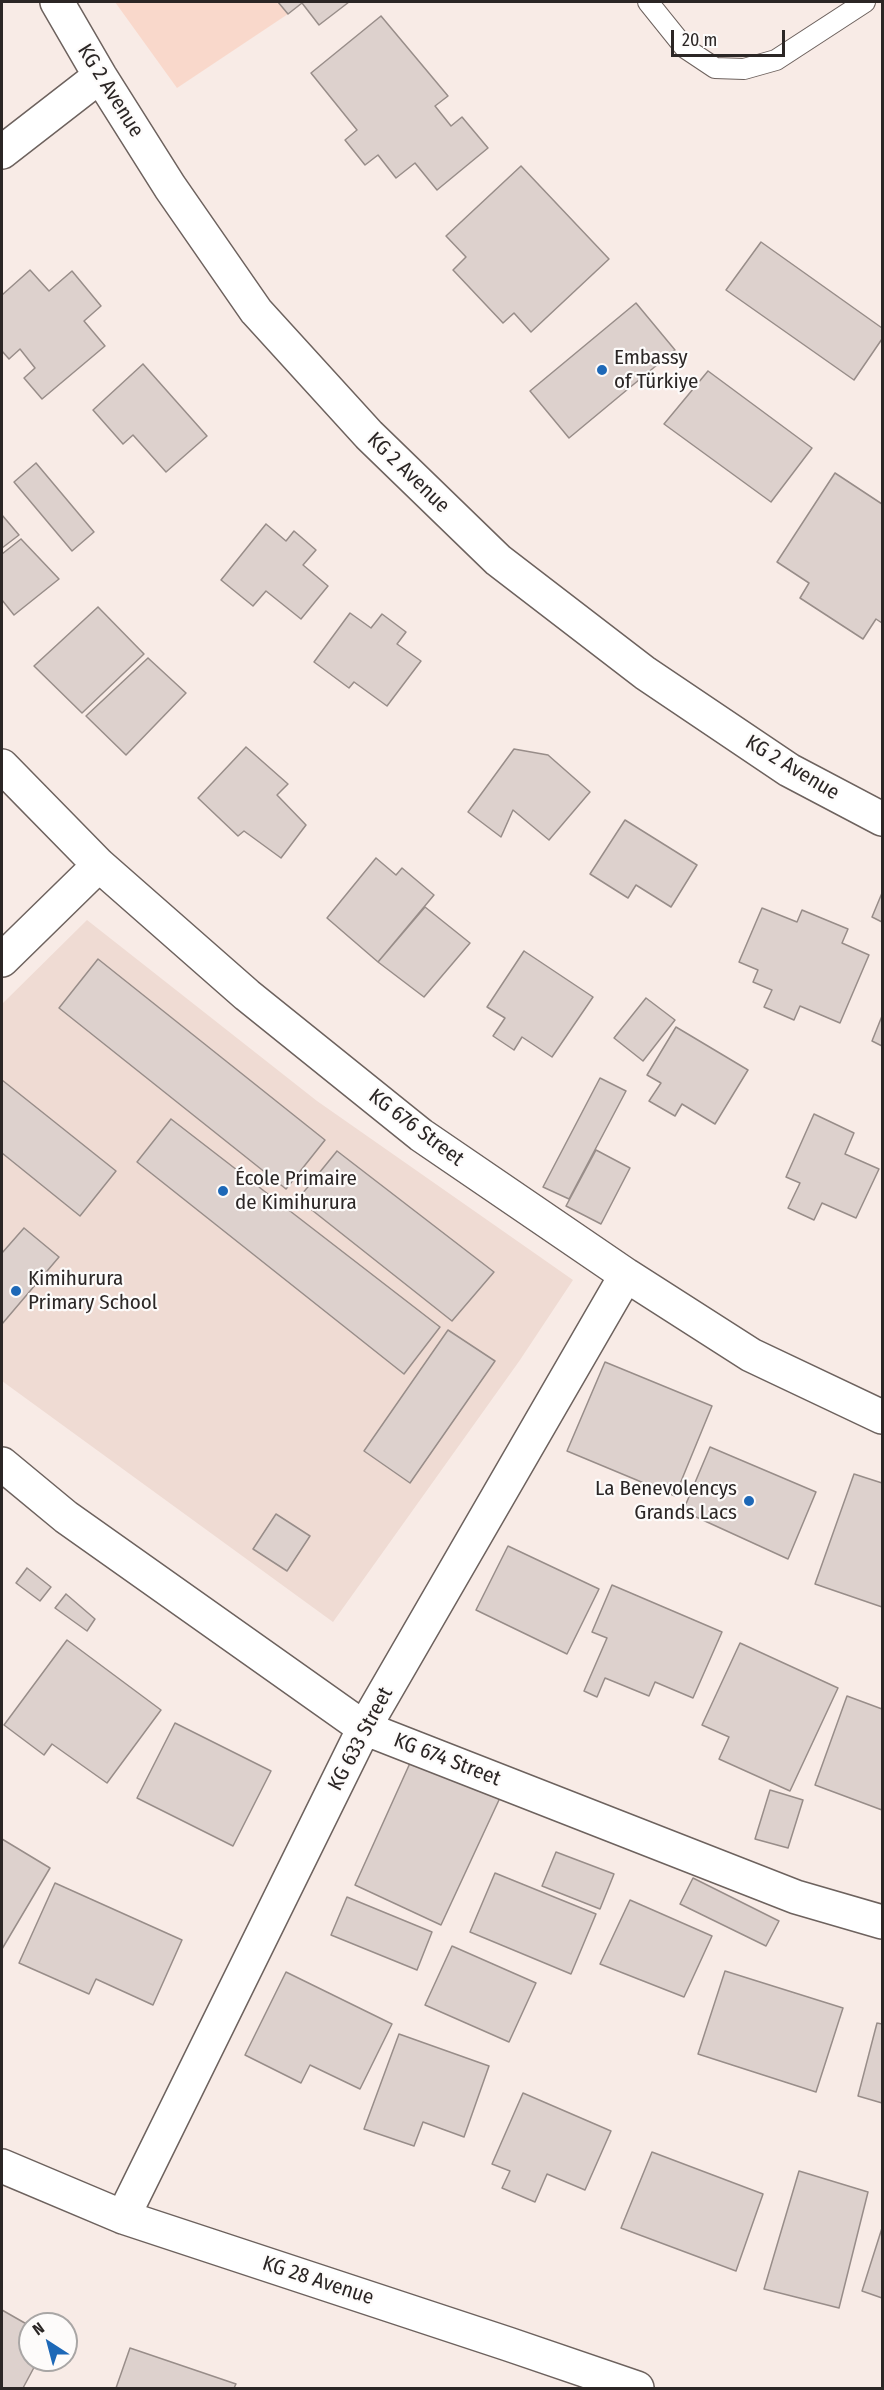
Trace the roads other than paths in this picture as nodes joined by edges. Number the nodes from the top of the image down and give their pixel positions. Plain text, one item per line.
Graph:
1 (57, 2) edge
2 (865, 2) edge
3 (652, 3) edge
4 (100, 76) junction
5 (2, 152) edge
6 (2, 766) edge
7 (882, 819) edge
8 (99, 865) junction
9 (2, 960) edge
10 (626, 1275) junction
11 (882, 1417) edge
12 (2, 1464) edge
13 (364, 1728) junction
14 (882, 1922) edge
15 (2, 2166) edge
16 (123, 2217) junction
17 (637, 2388) edge

1 - 4 street, KG 2 Avenue
2 - 3 lane
4 - 5 street
4 - 7 street, KG 2 Avenue
6 - 8 street, KG 676 Street
8 - 9 street
8 - 10 street, KG 676 Street
10 - 11 street, KG 676 Street
10 - 13 street, KG 633 Street
12 - 13 street, KG 674 Street
13 - 14 street, KG 674 Street
13 - 16 street, KG 633 Street
15 - 16 street, KG 28 Avenue
16 - 17 street, KG 28 Avenue

